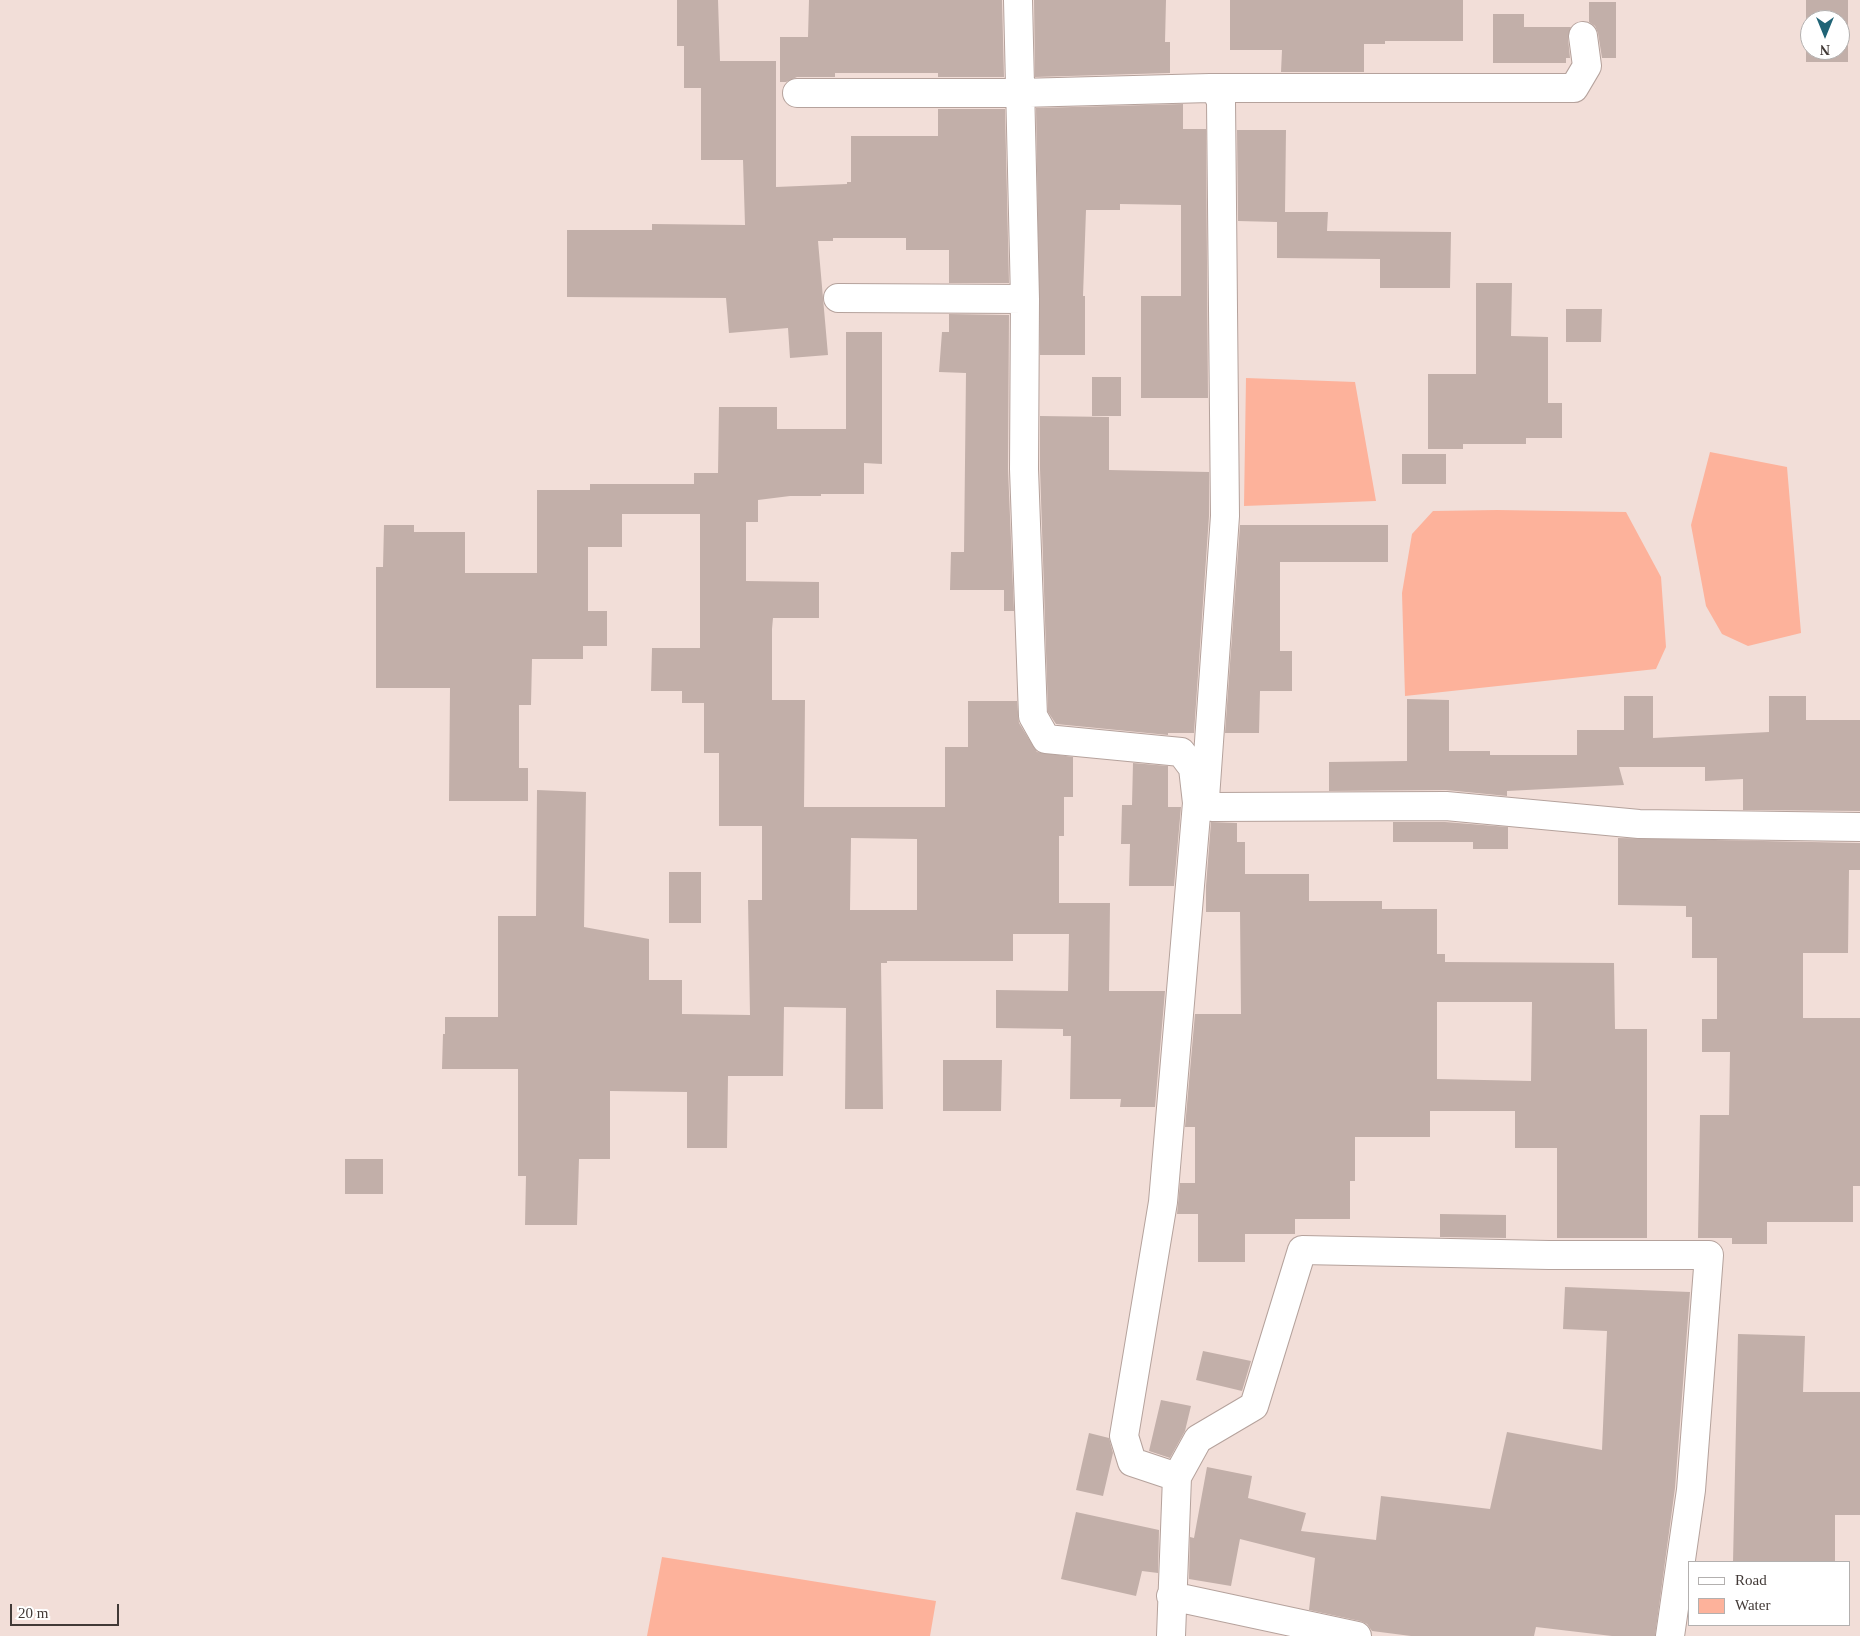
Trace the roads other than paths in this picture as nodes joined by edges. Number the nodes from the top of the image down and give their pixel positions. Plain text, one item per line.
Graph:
1 (1018, 0) edge
2 (1583, 36) dead end
3 (1210, 88) junction
4 (797, 93) dead end
5 (1020, 93) junction
6 (838, 298) dead end
7 (1025, 299) junction
8 (1860, 827) edge
9 (1177, 1477) junction
10 (1171, 1596) junction
11 (1171, 1636) edge
12 (1357, 1636) edge
13 (1670, 1636) edge

1 - 5 street
2 - 3 street
3 - 5 street
3 - 8 street
4 - 5 street
5 - 7 street
6 - 7 street
7 - 9 street
9 - 10 street
9 - 13 street
10 - 11 street
10 - 12 street

